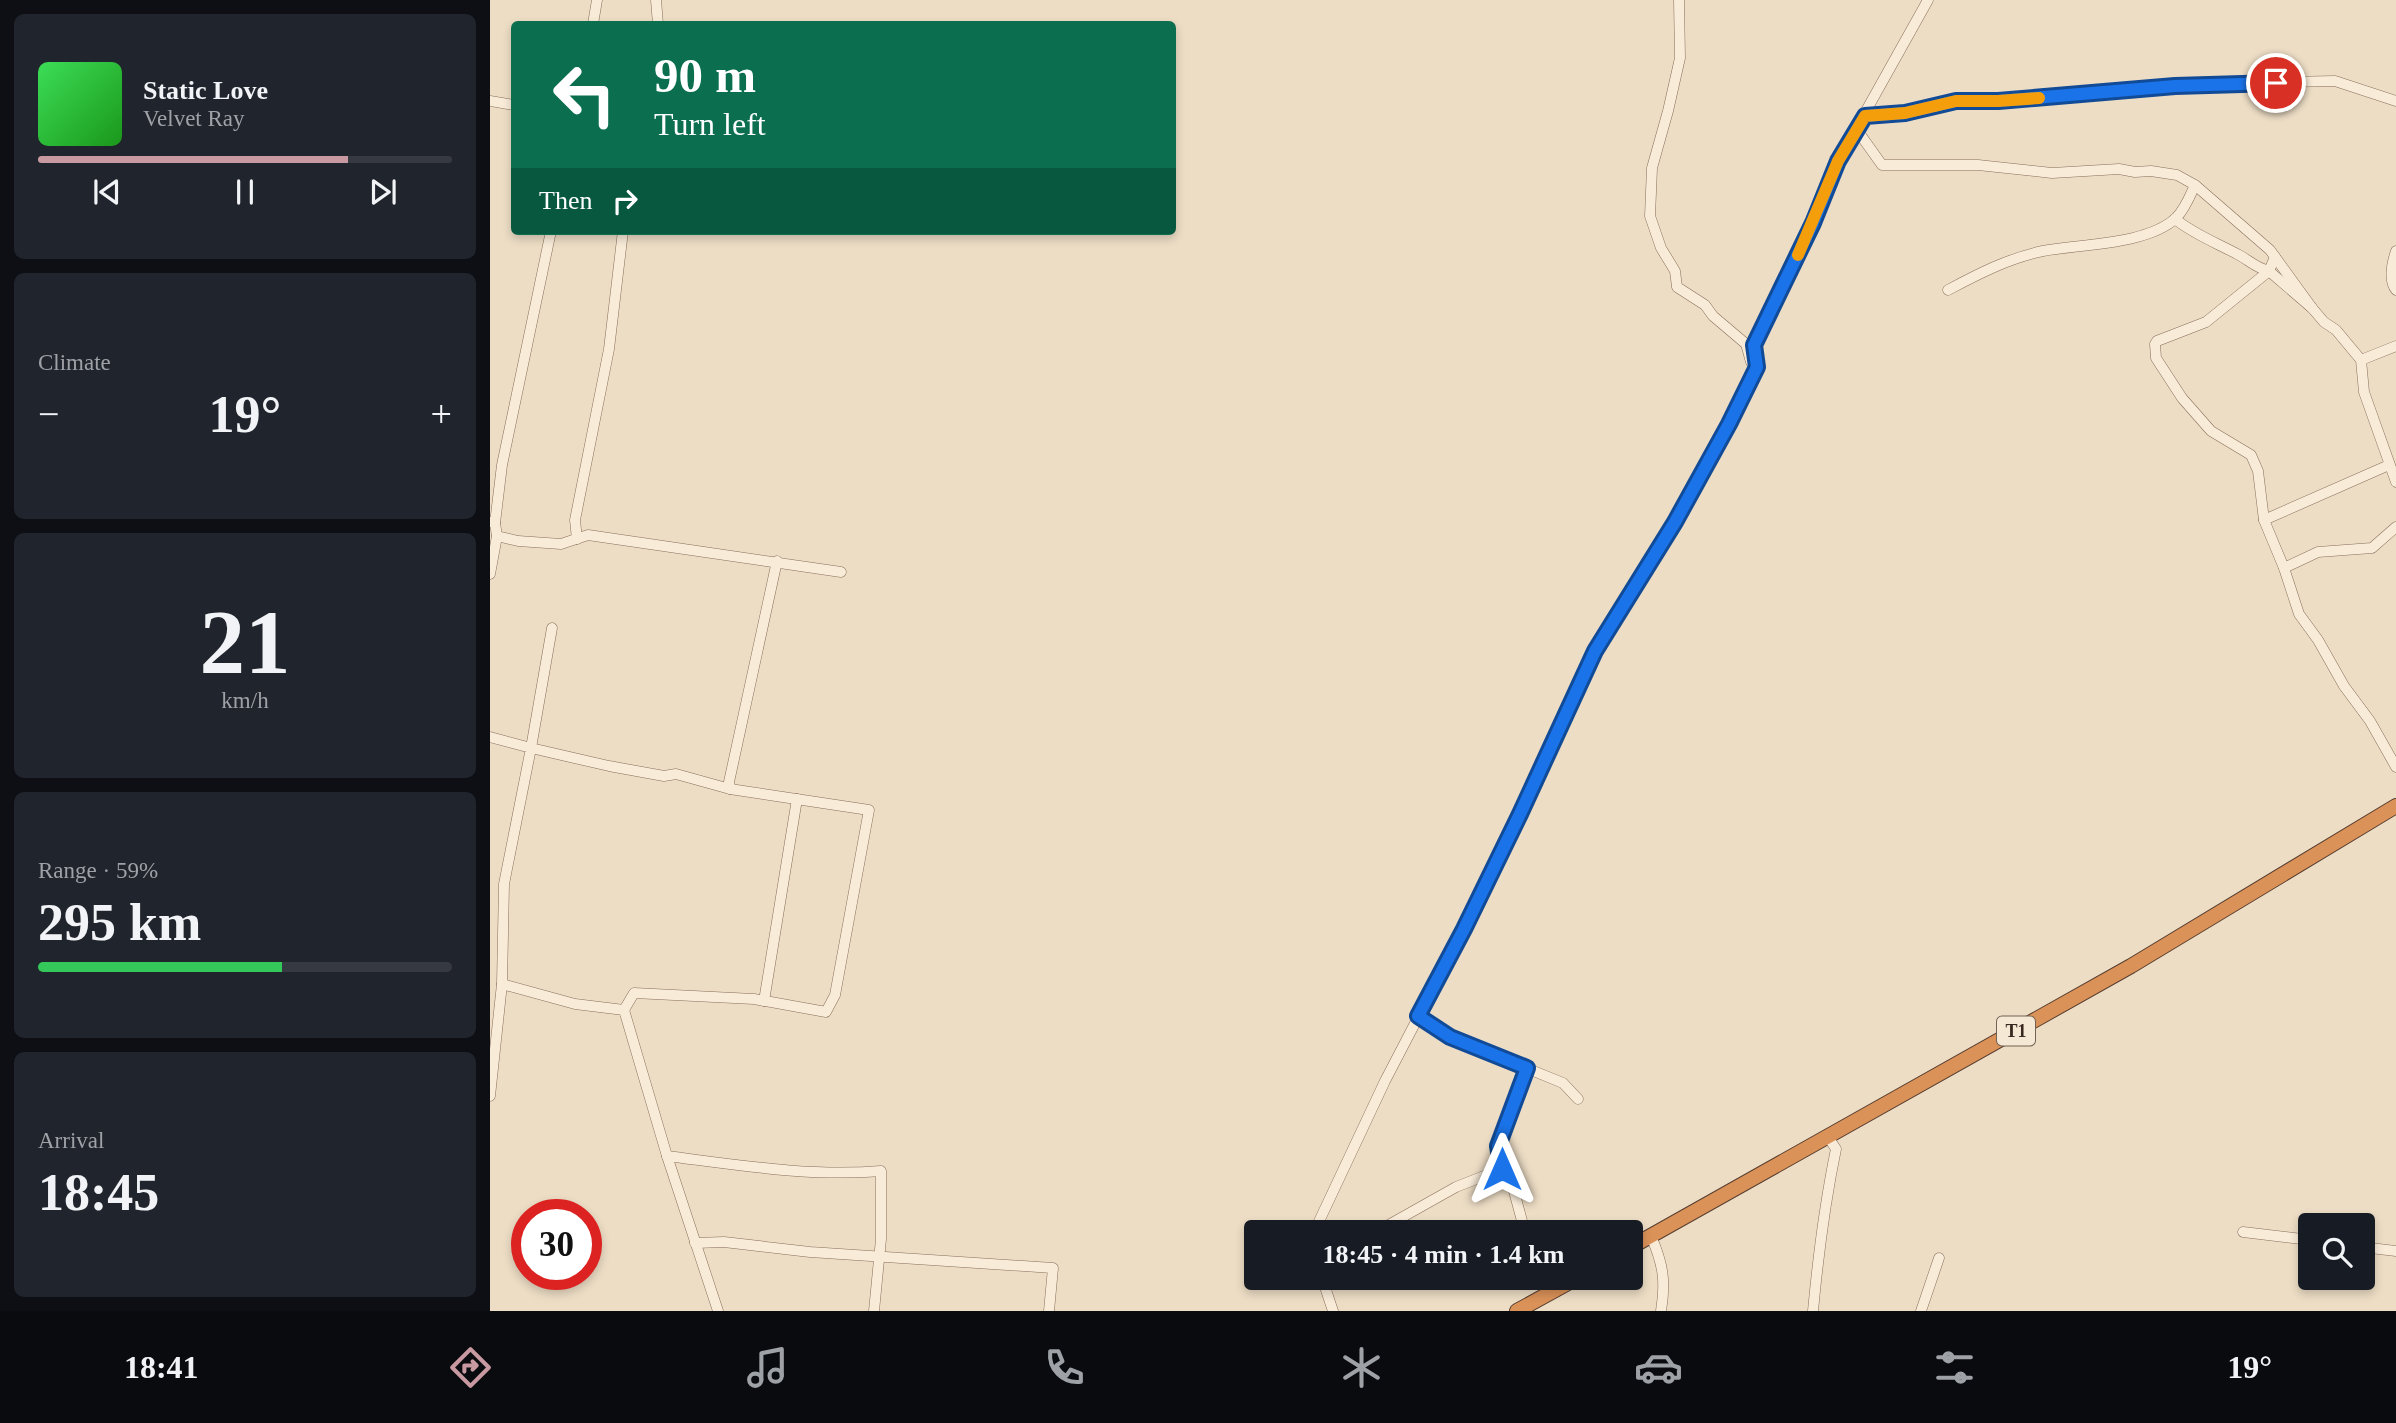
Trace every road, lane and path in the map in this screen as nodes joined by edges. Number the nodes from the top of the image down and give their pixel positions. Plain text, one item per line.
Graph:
1 (597, 0) edge
2 (656, 0) edge
3 (1679, 0) edge
4 (1928, 0) edge
5 (594, 21) edge
6 (658, 21) edge
7 (2396, 101) edge
8 (490, 102) edge
9 (511, 105) edge
10 (1865, 116) junction
11 (1857, 130) junction
12 (2195, 185) junction
13 (2175, 219) junction
14 (550, 235) edge
15 (623, 235) edge
16 (2396, 251) edge
17 (2275, 257) junction
18 (2269, 271) junction
19 (1948, 290) dead end
20 (2396, 290) edge
21 (2312, 308) junction
22 (2396, 345) edge
23 (2361, 360) junction
24 (1754, 371) junction
25 (2389, 465) junction
26 (2396, 482) edge
27 (2264, 520) junction
28 (493, 523) edge
29 (2396, 527) edge
30 (497, 536) junction
31 (577, 539) junction
32 (776, 561) junction
33 (2284, 568) junction
34 (841, 572) dead end
35 (490, 574) edge
36 (552, 628) dead end
37 (490, 737) edge
38 (531, 748) junction
39 (2396, 767) edge
40 (730, 789) junction
41 (797, 799) junction
42 (2396, 806) edge
43 (502, 984) junction
44 (765, 1001) junction
45 (624, 1010) junction
46 (1418, 1016) junction
47 (1527, 1068) junction
48 (490, 1096) edge
49 (1578, 1099) dead end
50 (1828, 1136) junction
51 (667, 1156) junction
52 (1502, 1169) junction
53 (1320, 1220) edge
54 (1397, 1220) edge
55 (1522, 1220) edge
56 (2243, 1232) dead end
57 (1651, 1236) junction
58 (2298, 1239) edge
59 (1643, 1240) edge
60 (695, 1243) junction
61 (2375, 1249) edge
62 (2396, 1251) edge
63 (879, 1256) junction
64 (1939, 1258) dead end
65 (1326, 1290) edge
66 (1546, 1290) edge
67 (1555, 1290) edge
68 (1548, 1294) junction
69 (718, 1311) edge
70 (874, 1311) edge
71 (1049, 1311) edge
72 (1333, 1311) edge
73 (1517, 1311) edge
74 (1661, 1311) edge
75 (1812, 1311) edge
76 (1921, 1311) edge

1 - 5 street
2 - 6 street
3 - 24 street
4 - 10 street
7 - 10 street
8 - 9 street
10 - 11 street
11 - 12 street
11 - 24 street
12 - 13 street
12 - 17 street
13 - 18 street
13 - 19 street
14 - 28 street
15 - 31 street
16 - 20 street
17 - 18 street
17 - 21 street
18 - 21 street
18 - 27 street
21 - 23 street
22 - 23 street
23 - 25 street
24 - 46 street
25 - 26 street
25 - 27 street
27 - 33 street
28 - 30 street
29 - 33 street
30 - 31 street
30 - 35 street
31 - 32 street
32 - 34 street
32 - 40 street
33 - 39 street
36 - 38 street
37 - 38 street
38 - 40 street
38 - 43 street
40 - 41 street
41 - 44 street
41 - 44 street
42 - 50 highway, T1
43 - 45 street
43 - 48 street
44 - 45 street
45 - 51 street
46 - 47 street
46 - 53 street
47 - 49 street
47 - 52 street
50 - 57 highway, T1
50 - 75 street
51 - 60 street
51 - 63 street
52 - 54 street
52 - 55 street
56 - 58 street
57 - 59 highway, T1
57 - 74 street
60 - 63 street
60 - 69 street
61 - 62 street
63 - 70 street
63 - 71 street
64 - 76 street
65 - 72 street
66 - 68 street
67 - 68 highway
68 - 73 highway

